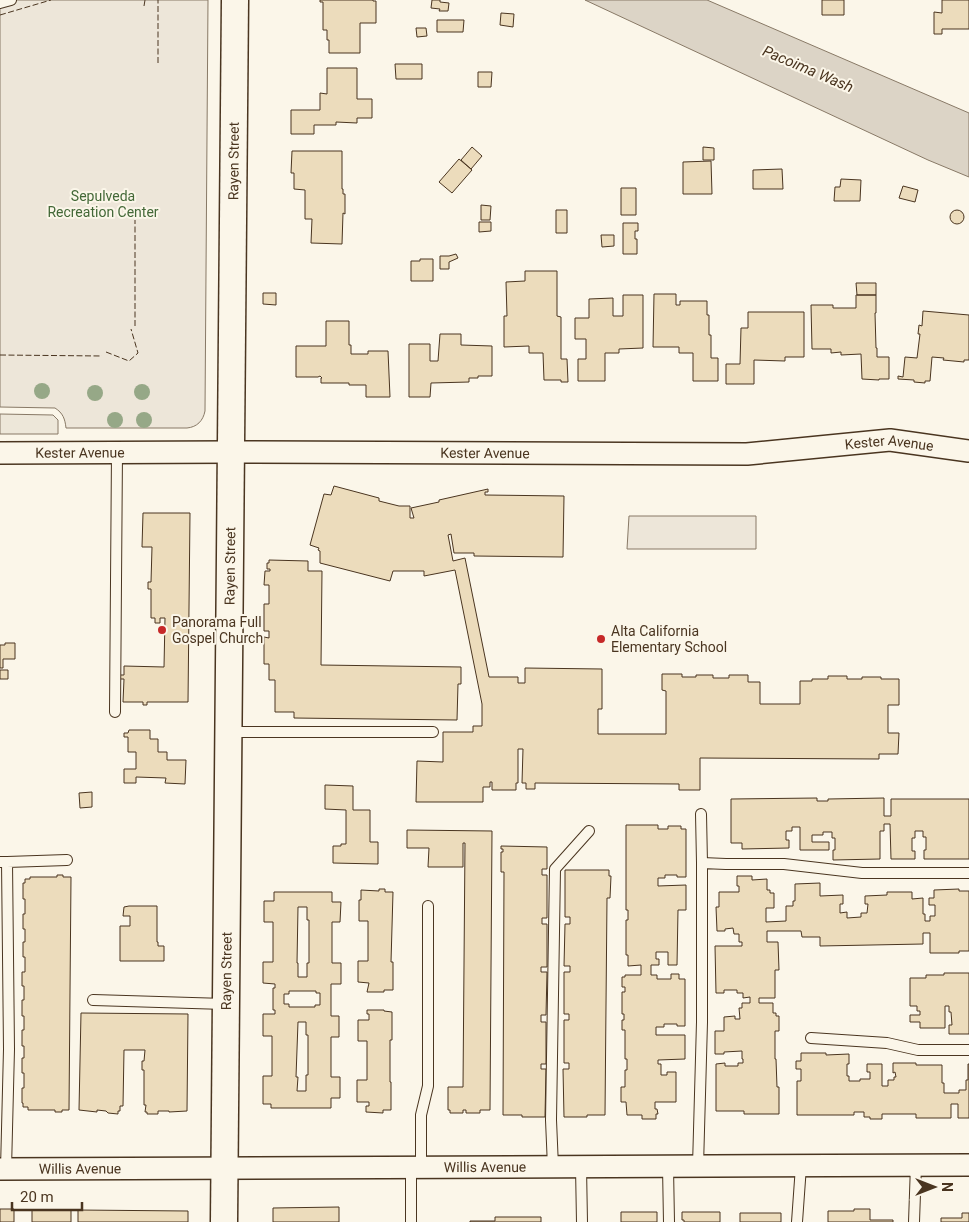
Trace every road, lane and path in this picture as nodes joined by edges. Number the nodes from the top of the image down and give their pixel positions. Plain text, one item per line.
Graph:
1 (11, 0) edge
2 (235, 0) edge
3 (0, 3) edge
4 (969, 451) edge
5 (117, 452) junction
6 (230, 452) junction
7 (0, 453) edge
8 (115, 712) dead end
9 (228, 732) junction
10 (433, 732) dead end
11 (701, 814) dead end
12 (589, 831) dead end
13 (66, 860) dead end
14 (4, 862) edge
15 (702, 863) junction
16 (969, 873) edge
17 (428, 906) dead end
18 (94, 1000) dead end
19 (226, 1004) junction
20 (811, 1038) dead end
21 (969, 1050) edge
22 (969, 1165) edge
23 (698, 1166) junction
24 (800, 1166) junction
25 (916, 1166) junction
26 (553, 1167) junction
27 (581, 1167) junction
28 (668, 1167) junction
29 (416, 1168) junction
30 (3, 1169) edge
31 (224, 1169) junction
32 (224, 1222) edge
33 (412, 1222) edge
34 (582, 1222) edge
35 (669, 1222) edge
36 (797, 1222) edge
37 (914, 1222) edge

1 - 3 lane
2 - 6 street, Rayen Street
4 - 6 street, Kester Avenue
5 - 6 street, Kester Avenue
5 - 7 street, Kester Avenue
5 - 8 lane
6 - 9 street, Rayen Street
9 - 10 lane
9 - 19 street, Rayen Street
11 - 15 lane
12 - 26 lane
13 - 14 lane
14 - 30 lane
15 - 16 lane
15 - 23 lane
17 - 29 lane
18 - 19 lane
19 - 31 street, Rayen Street
20 - 21 lane
22 - 25 street, Willis Avenue
23 - 24 street, Willis Avenue
23 - 28 street, Willis Avenue
24 - 25 street, Willis Avenue
24 - 36 lane
25 - 37 lane
26 - 27 street, Willis Avenue
26 - 29 street, Willis Avenue
27 - 28 street, Willis Avenue
27 - 34 lane
28 - 35 lane
29 - 31 street, Willis Avenue
29 - 33 lane
30 - 31 street, Willis Avenue
31 - 32 street, Rayen Street

